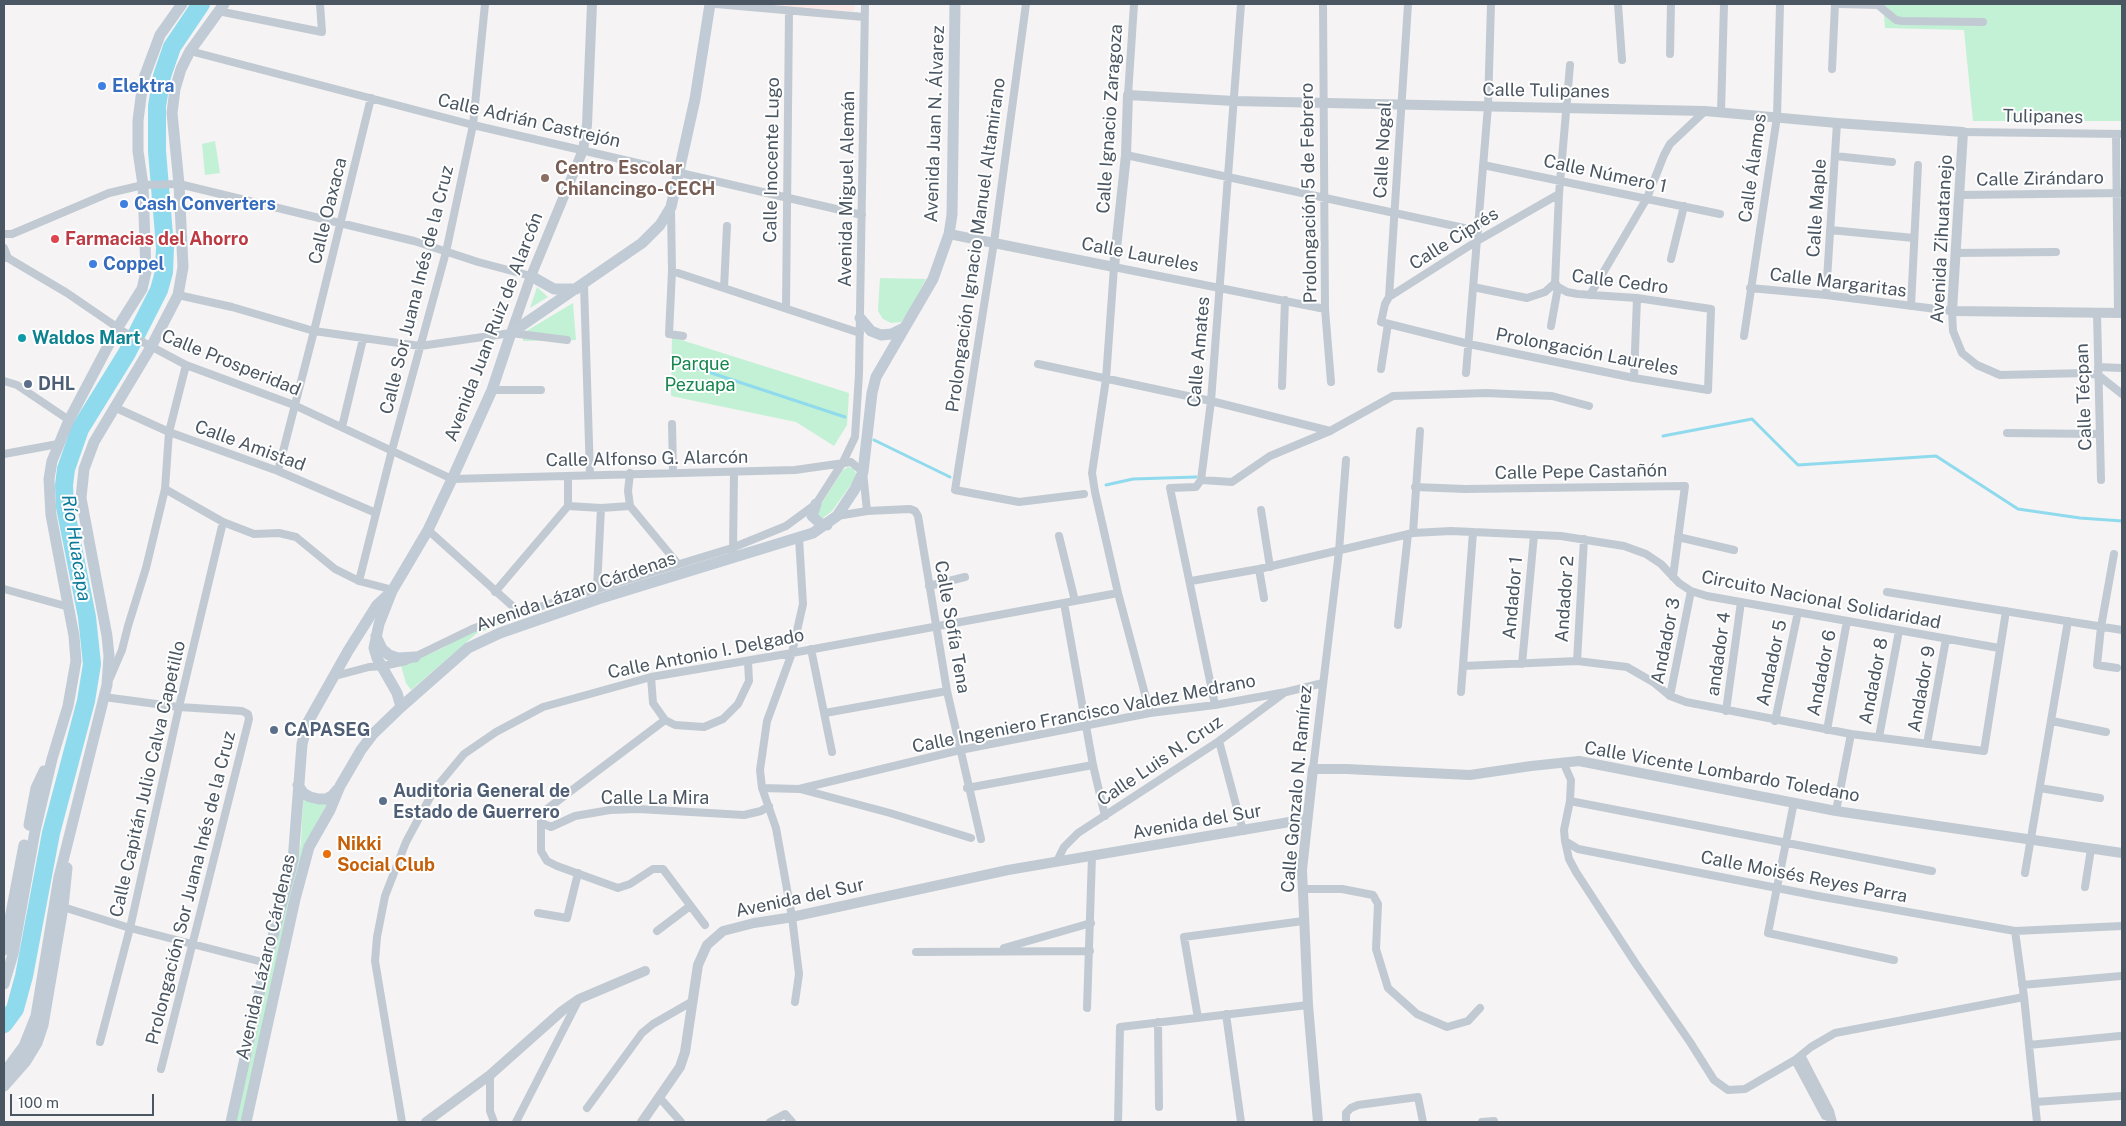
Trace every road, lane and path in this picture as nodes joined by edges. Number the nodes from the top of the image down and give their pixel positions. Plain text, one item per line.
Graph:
1 (182, 4) edge
2 (320, 4) edge
3 (485, 4) edge
4 (592, 4) edge
5 (710, 4) edge
6 (716, 4) edge
7 (864, 4) edge
8 (955, 4) edge
9 (1026, 4) edge
10 (1134, 4) edge
11 (1241, 4) edge
12 (1323, 4) edge
13 (1408, 4) edge
14 (1491, 4) edge
15 (1618, 4) edge
16 (1671, 4) edge
17 (1724, 4) edge
18 (1780, 4) edge
19 (1835, 4) edge
20 (1840, 4) edge
21 (1884, 6) edge
22 (221, 7) edge
23 (789, 12) junction
24 (864, 17) junction
25 (1983, 22) dead end
26 (190, 51) junction
27 (1670, 54) dead end
28 (1622, 60) dead end
29 (1570, 66) dead end
30 (1832, 69) dead end
31 (1128, 95) junction
32 (371, 98) junction
33 (1234, 101) junction
34 (1323, 103) junction
35 (1400, 105) junction
36 (1488, 106) junction
37 (1567, 108) junction
38 (1705, 111) junction
39 (1721, 112) junction
40 (1777, 118) junction
41 (1837, 123) junction
42 (473, 125) junction
43 (1963, 132) junction
44 (2119, 134) edge
45 (583, 150) junction
46 (1126, 155) junction
47 (1835, 156) junction
48 (1892, 162) dead end
49 (1483, 165) junction
50 (1918, 165) dead end
51 (678, 172) junction
52 (1229, 178) junction
53 (1560, 180) junction
54 (175, 183) junction
55 (146, 185) junction
56 (2119, 193) edge
57 (1558, 194) junction
58 (1959, 195) junction
59 (787, 198) junction
60 (1323, 198) junction
61 (1647, 198) junction
62 (1684, 206) junction
63 (671, 207) junction
64 (1396, 214) junction
65 (1720, 214) dead end
66 (862, 215) junction
67 (341, 224) junction
68 (727, 226) dead end
69 (1830, 230) junction
70 (1478, 231) junction
71 (8, 234) edge
72 (949, 234) junction
73 (4, 238) edge
74 (1914, 238) junction
75 (1477, 241) junction
76 (994, 242) junction
77 (4, 248) edge
78 (446, 252) junction
79 (2056, 252) dead end
80 (1955, 253) junction
81 (6, 258) edge
82 (1671, 259) dead end
83 (1114, 267) junction
84 (672, 271) junction
85 (531, 276) junction
86 (1556, 285) junction
87 (581, 287) junction
88 (1473, 287) junction
89 (724, 288) junction
90 (1220, 288) junction
91 (1750, 288) junction
92 (178, 294) junction
93 (1590, 295) junction
94 (1826, 295) junction
95 (1390, 297) junction
96 (1637, 298) junction
97 (1284, 300) junction
98 (1910, 306) junction
99 (786, 308) junction
100 (1325, 309) junction
101 (1711, 309) joint
102 (1952, 311) junction
103 (2097, 313) junction
104 (2120, 313) edge
105 (860, 318) junction
106 (1384, 323) junction
107 (1552, 326) dead end
108 (904, 328) junction
109 (121, 330) junction
110 (314, 331) junction
111 (511, 333) junction
112 (860, 333) junction
113 (683, 336) dead end
114 (1744, 336) dead end
115 (363, 339) junction
116 (567, 340) dead end
117 (1469, 344) junction
118 (149, 346) junction
119 (420, 346) junction
120 (1038, 364) dead end
121 (186, 365) junction
122 (2122, 368) edge
123 (1381, 369) dead end
124 (2098, 371) junction
125 (1466, 373) dead end
126 (860, 374) joint
127 (876, 377) joint
128 (1634, 378) junction
129 (1106, 379) junction
130 (4, 381) edge
131 (1331, 382) dead end
132 (1282, 386) dead end
133 (492, 390) junction
134 (541, 390) dead end
135 (2122, 394) edge
136 (1211, 401) junction
137 (294, 405) junction
138 (1589, 406) dead end
139 (114, 407) junction
140 (68, 420) junction
141 (672, 424) dead end
142 (342, 427) junction
143 (1330, 431) junction
144 (1420, 431) dead end
145 (168, 432) junction
146 (2007, 433) dead end
147 (2100, 434) junction
148 (58, 444) junction
149 (392, 450) junction
150 (4, 454) edge
151 (1346, 460) dead end
152 (842, 462) junction
153 (278, 471) junction
154 (673, 472) junction
155 (734, 472) junction
156 (863, 472) junction
157 (630, 473) junction
158 (590, 475) junction
159 (568, 476) junction
160 (452, 479) junction
161 (1202, 480) junction
162 (2101, 480) dead end
163 (1415, 487) junction
164 (165, 489) junction
165 (1084, 494) dead end
166 (816, 504) junction
167 (568, 506) junction
168 (630, 506) junction
169 (601, 508) junction
170 (1261, 510) dead end
171 (867, 511) junction
172 (376, 513) junction
173 (837, 516) junction
174 (223, 522) junction
175 (827, 525) junction
176 (428, 530) junction
177 (1473, 532) junction
178 (1410, 533) junction
179 (1534, 535) junction
180 (1059, 536) dead end
181 (1678, 537) junction
182 (799, 538) junction
183 (1584, 539) junction
184 (1734, 550) dead end
185 (1339, 551) junction
186 (733, 554) junction
187 (2114, 554) dead end
188 (678, 564) junction
189 (1270, 567) junction
190 (1259, 569) junction
191 (965, 577) dead end
192 (1673, 577) junction
193 (1191, 580) junction
194 (360, 581) junction
195 (929, 586) junction
196 (597, 588) junction
197 (4, 589) edge
198 (392, 590) junction
199 (1691, 591) junction
200 (495, 592) junction
201 (1887, 592) dead end
202 (1118, 593) junction
203 (1264, 598) dead end
204 (1075, 601) junction
205 (1742, 602) junction
206 (1064, 603) junction
207 (69, 607) junction
208 (2006, 611) junction
209 (519, 612) junction
210 (1798, 612) junction
211 (1847, 621) junction
212 (2068, 621) junction
213 (1398, 625) dead end
214 (936, 626) junction
215 (2101, 627) junction
216 (1899, 630) junction
217 (2122, 630) edge
218 (376, 636) junction
219 (1946, 639) junction
220 (1999, 648) junction
221 (811, 649) junction
222 (792, 653) junction
223 (415, 657) junction
224 (748, 661) junction
225 (1577, 661) junction
226 (1522, 664) junction
227 (383, 666) junction
228 (1462, 666) junction
229 (2117, 668) dead end
230 (335, 676) junction
231 (650, 677) junction
232 (1323, 683) junction
233 (107, 685) junction
234 (947, 691) junction
235 (1286, 692) junction
236 (1461, 692) dead end
237 (1670, 696) junction
238 (104, 698) junction
239 (1215, 705) junction
240 (400, 706) junction
241 (179, 707) junction
242 (1726, 711) junction
243 (825, 713) junction
244 (1150, 714) junction
245 (665, 720) junction
246 (1775, 721) junction
247 (2052, 721) junction
248 (1088, 725) junction
249 (1826, 730) junction
250 (2106, 732) dead end
251 (1851, 734) junction
252 (1878, 737) junction
253 (1219, 741) junction
254 (1927, 744) junction
255 (960, 750) junction
256 (832, 752) dead end
257 (52, 759) junction
258 (1563, 762) junction
259 (1093, 765) junction
260 (1313, 769) junction
261 (298, 786) junction
262 (340, 786) junction
263 (762, 788) junction
264 (967, 788) junction
265 (2040, 788) junction
266 (799, 789) junction
267 (2100, 798) dead end
268 (1570, 801) junction
269 (1794, 802) junction
270 (770, 806) junction
271 (1836, 810) junction
272 (1105, 816) junction
273 (1307, 819) junction
274 (542, 823) junction
275 (1243, 831) junction
276 (971, 838) dead end
277 (980, 839) dead end
278 (2031, 841) junction
279 (1565, 842) junction
280 (1787, 843) junction
281 (2091, 849) junction
282 (66, 852) junction
283 (2122, 853) edge
284 (1092, 856) junction
285 (1057, 861) junction
286 (1932, 870) dead end
287 (578, 873) junction
288 (2025, 873) dead end
289 (2085, 887) dead end
290 (1778, 888) junction
291 (1302, 889) junction
292 (690, 906) junction
293 (63, 907) junction
294 (538, 913) dead end
295 (792, 917) junction
296 (1303, 921) junction
297 (1091, 923) junction
298 (705, 925) dead end
299 (2122, 926) edge
300 (130, 928) junction
301 (2015, 931) junction
302 (657, 932) dead end
303 (192, 945) junction
304 (4, 950) edge
305 (996, 951) junction
306 (1090, 951) junction
307 (916, 952) dead end
308 (1894, 960) dead end
309 (266, 963) junction
310 (645, 971) dead end
311 (2121, 976) dead end
312 (4, 984) edge
313 (2022, 985) junction
314 (2024, 997) junction
315 (579, 999) junction
316 (693, 1001) junction
317 (795, 1002) dead end
318 (1308, 1005) junction
319 (1086, 1008) dead end
320 (1480, 1008) dead end
321 (1226, 1014) junction
322 (1198, 1018) junction
323 (1158, 1022) junction
324 (2120, 1036) dead end
325 (100, 1042) dead end
326 (2029, 1045) junction
327 (1798, 1058) junction
328 (161, 1069) dead end
329 (4, 1073) edge
330 (490, 1076) junction
331 (4, 1086) edge
332 (2121, 1096) dead end
333 (659, 1097) junction
334 (2035, 1102) junction
335 (1159, 1107) dead end
336 (587, 1108) dead end
337 (1832, 1120) edge
338 (1494, 1121) dead end
339 (231, 1122) edge
340 (246, 1122) edge
341 (402, 1122) edge
342 (426, 1122) edge
343 (494, 1122) edge
344 (516, 1122) edge
345 (642, 1122) edge
346 (681, 1122) edge
347 (770, 1122) edge
348 (792, 1122) edge
349 (1118, 1122) edge
350 (1241, 1122) edge
351 (1318, 1122) edge
352 (1346, 1122) edge
353 (1423, 1122) edge
354 (1482, 1122) edge
355 (2037, 1122) edge

1 - 55 main road
2 - 22 street
3 - 42 street, Calle Sor Juana Inés de la Cruz
4 - 45 street, Avenida Juan Ruiz de Alarcón
5 - 51 main road
6 - 23 street
7 - 24 street, Avenida Miguel Alemán
8 - 72 main road, Avenida Juan N. Álvarez
9 - 76 street, Prolongación Ignacio Manuel Altamirano
10 - 31 street, Calle Ignacio Zaragoza
11 - 33 street, Calle Amates
12 - 34 street, Prolongación 5 de Febrero
13 - 35 street, Calle Nogal
14 - 36 street
15 - 28 street
16 - 27 street
17 - 39 street
18 - 40 street, Calle Álamos
19 - 30 street
20 - 21 street
21 - 25 street
22 - 26 main road
23 - 24 street
23 - 59 street, Calle Inocente Lugo
24 - 66 street, Avenida Miguel Alemán
26 - 32 street, Calle Adrián Castrejón
26 - 54 main road
29 - 37 street
31 - 33 street, Calle Tulipanes
31 - 46 street, Calle Ignacio Zaragoza
32 - 42 street, Calle Adrián Castrejón
32 - 67 street, Calle Oaxaca
33 - 34 street, Calle Tulipanes
33 - 52 street, Calle Amates
34 - 35 street, Calle Tulipanes
34 - 60 street, Prolongación 5 de Febrero
35 - 36 street, Calle Tulipanes
35 - 64 street, Calle Nogal
36 - 37 street, Calle Tulipanes
36 - 49 street
37 - 38 street, Calle Tulipanes
37 - 53 street
38 - 39 street, Calle Tulipanes
38 - 61 street
39 - 40 street, Calle Tulipanes
40 - 41 street, Calle Tulipanes
40 - 91 street, Calle Álamos
41 - 43 street, Calle Tulipanes
41 - 47 street, Calle Maple
42 - 45 street, Calle Adrián Castrejón
42 - 78 street, Calle Sor Juana Inés de la Cruz
43 - 44 street, Tulipanes
43 - 58 street, Avenida Zihuatanejo
44 - 56 street
45 - 51 street, Calle Adrián Castrejón
45 - 85 street, Avenida Juan Ruiz de Alarcón
46 - 52 street
46 - 83 street, Calle Ignacio Zaragoza
47 - 48 street
47 - 69 street, Calle Maple
49 - 53 street, Calle Número 1
49 - 70 street
50 - 74 street
51 - 59 street, Calle Adrián Castrejón
51 - 63 main road
52 - 60 street
52 - 90 street, Calle Amates
53 - 57 street
53 - 61 street, Calle Número 1
54 - 55 street
54 - 67 street
54 - 92 main road
55 - 71 street
55 - 109 main road
56 - 58 street, Calle Zirándaro
56 - 104 street
57 - 75 street, Calle Ciprés
57 - 86 street
58 - 80 street, Avenida Zihuatanejo
59 - 66 street, Calle Adrián Castrejón
59 - 99 street, Calle Inocente Lugo
60 - 64 street
60 - 100 street, Prolongación 5 de Febrero
61 - 62 street, Calle Número 1
61 - 93 street
62 - 65 street, Calle Número 1
62 - 82 street
63 - 84 street
63 - 87 main road
64 - 70 street
64 - 95 street, Calle Nogal
66 - 105 street, Avenida Miguel Alemán
67 - 78 street
67 - 110 street, Calle Oaxaca
68 - 89 street
69 - 74 street
69 - 94 street, Calle Maple
70 - 75 street
71 - 73 street
72 - 76 street, Calle Laureles
72 - 108 main road, Avenida Juan N. Álvarez
74 - 98 street
75 - 88 street
75 - 95 street, Calle Ciprés
76 - 83 street, Calle Laureles
76 - 165 street, Prolongación Ignacio Manuel Altamirano
77 - 81 street
78 - 85 street
78 - 119 street, Calle Sor Juana Inés de la Cruz
79 - 80 street
80 - 102 street, Avenida Zihuatanejo
81 - 109 street, Calle Prosperidad
83 - 90 street, Calle Laureles
83 - 129 street
84 - 89 street
84 - 113 street
85 - 87 main road
85 - 111 street, Avenida Juan Ruiz de Alarcón
86 - 88 street, Calle Cedro
86 - 93 street, Calle Cedro
86 - 107 street
87 - 111 main road
87 - 158 street
88 - 117 street
89 - 99 street
90 - 97 street, Calle Laureles
90 - 136 street, Calle Amates
91 - 94 street, Calle Margaritas
91 - 114 street, Calle Álamos
92 - 110 street
92 - 118 main road
93 - 96 street, Calle Cedro
94 - 98 street, Calle Margaritas
95 - 106 street
96 - 101 street, Calle Cedro
96 - 128 street
97 - 100 street, Calle Laureles
97 - 132 street
98 - 102 street, Calle Margaritas
99 - 112 street
100 - 131 street, Prolongación 5 de Febrero
101 - 128 street, Prolongación Laureles
102 - 103 street
102 - 124 street, Avenida Zihuatanejo
103 - 104 street
103 - 124 street, Calle Técpan
105 - 108 main road
105 - 112 street, Avenida Miguel Alemán
106 - 117 street, Prolongación Laureles
106 - 123 street
108 - 127 main road, Avenida Juan N. Álvarez
109 - 118 street, Calle Prosperidad
109 - 140 main road
110 - 115 street
110 - 137 street, Calle Oaxaca
111 - 116 street
111 - 119 street
111 - 133 main road, Avenida Juan Ruiz de Alarcón
112 - 126 street, Avenida Miguel Alemán
115 - 119 street
115 - 142 street
117 - 125 street
117 - 128 street, Prolongación Laureles
118 - 121 street, Calle Prosperidad
118 - 139 main road
119 - 149 street, Calle Sor Juana Inés de la Cruz
120 - 129 street
121 - 137 street, Calle Prosperidad
121 - 145 street
122 - 124 street, Avenida Zihuatanejo
124 - 135 street
124 - 147 street, Calle Técpan
126 - 152 street, Avenida Lázaro Cárdenas
127 - 156 main road, Avenida Lázaro Cárdenas
129 - 136 street
129 - 202 street
130 - 140 street
133 - 134 street
133 - 160 main road, Avenida Juan Ruiz de Alarcón
136 - 143 street
136 - 161 street, Calle Amates
137 - 142 street, Calle Prosperidad
137 - 153 street, Calle Oaxaca
138 - 143 street
139 - 145 street, Calle Amistad
139 - 233 main road
140 - 148 main road
141 - 154 street
142 - 149 street, Calle Prosperidad
143 - 161 street
144 - 163 street
145 - 153 street, Calle Amistad
145 - 164 street
146 - 147 street
147 - 162 street, Calle Técpan
148 - 150 street
148 - 207 main road
149 - 160 street, Calle Prosperidad
149 - 172 street, Calle Sor Juana Inés de la Cruz
151 - 185 street, Calle Gonzalo N. Ramírez
152 - 155 street, Calle Alfonso G. Alarcón
152 - 156 street
152 - 166 street, Avenida Lázaro Cárdenas
153 - 172 street, Calle Amistad
154 - 155 street, Calle Alfonso G. Alarcón
154 - 157 street, Calle Alfonso G. Alarcón
155 - 186 street
156 - 171 street
156 - 173 main road, Avenida Lázaro Cárdenas
157 - 158 street, Calle Alfonso G. Alarcón
157 - 168 street
158 - 159 street, Calle Alfonso G. Alarcón
159 - 160 street, Calle Alfonso G. Alarcón
159 - 167 street
160 - 176 main road, Avenida Juan Ruiz de Alarcón
161 - 193 street
163 - 178 street
163 - 181 street, Calle Pepe Castañón
164 - 174 street
164 - 233 street
166 - 175 main road
166 - 186 street, Avenida Lázaro Cárdenas
167 - 169 street
167 - 200 street
168 - 169 street
168 - 188 street
169 - 196 street
170 - 189 street
171 - 173 street
171 - 195 street, Calle Sofía Tena
172 - 194 street, Calle Sor Juana Inés de la Cruz
173 - 175 main road, Avenida Lázaro Cárdenas
174 - 194 street
174 - 241 street, Calle Capitán Julio Calva Capetillo
175 - 182 main road, Avenida Lázaro Cárdenas
176 - 198 main road, Avenida Juan Ruiz de Alarcón
176 - 200 street
177 - 178 street, Circuito Nacional Solidaridad
177 - 179 street, Circuito Nacional Solidaridad
177 - 228 street
178 - 185 street, Circuito Nacional Solidaridad
178 - 213 street
179 - 183 street, Circuito Nacional Solidaridad
179 - 226 street, Andador 1
180 - 204 street
181 - 184 street
181 - 192 street, Calle Pepe Castañón
182 - 186 main road, Avenida Lázaro Cárdenas
182 - 222 street
183 - 192 street, Circuito Nacional Solidaridad
183 - 225 street, Andador 2
185 - 189 street, Circuito Nacional Solidaridad
185 - 232 street, Calle Gonzalo N. Ramírez
186 - 188 street, Avenida Lázaro Cárdenas
186 - 240 main road, Avenida Lázaro Cárdenas
187 - 215 street
188 - 196 street, Avenida Lázaro Cárdenas
189 - 190 street, Circuito Nacional Solidaridad
190 - 193 street, Circuito Nacional Solidaridad
190 - 203 street
191 - 195 street
192 - 199 street, Circuito Nacional Solidaridad
193 - 239 street
194 - 198 street
195 - 214 street, Calle Sofía Tena
196 - 209 street, Avenida Lázaro Cárdenas
197 - 207 street
198 - 218 main road
198 - 230 main road, Avenida Lázaro Cárdenas
199 - 205 street, Circuito Nacional Solidaridad
199 - 237 street, Andador 3
200 - 209 street
201 - 208 street
202 - 204 street, Calle Antonio I. Delgado
202 - 244 street
204 - 206 street, Calle Antonio I. Delgado
205 - 210 street, Circuito Nacional Solidaridad
205 - 242 street, andador 4
206 - 214 street, Calle Antonio I. Delgado
206 - 248 street
207 - 257 main road
208 - 212 street
208 - 220 street
209 - 223 street, Avenida Lázaro Cárdenas
210 - 211 street, Circuito Nacional Solidaridad
210 - 246 street, Andador 5
211 - 216 street, Circuito Nacional Solidaridad
211 - 249 street, Andador 6
212 - 215 street
212 - 247 street
214 - 221 street, Calle Antonio I. Delgado
214 - 234 street, Calle Sofía Tena
215 - 217 street
215 - 229 street
216 - 219 street, Circuito Nacional Solidaridad
216 - 252 street, Andador 8
218 - 223 main road
218 - 227 main road
219 - 220 street, Circuito Nacional Solidaridad
219 - 254 street, Andador 9
220 - 254 street
221 - 222 street, Calle Antonio I. Delgado
221 - 243 street
222 - 224 street, Calle Antonio I. Delgado
222 - 263 street
223 - 227 street, Avenida Lázaro Cárdenas
224 - 231 street, Calle Antonio I. Delgado
224 - 245 street
225 - 226 street
225 - 237 street
226 - 228 street
227 - 230 street, Avenida Lázaro Cárdenas
227 - 240 main road
228 - 236 street
230 - 261 main road, Avenida Lázaro Cárdenas
231 - 245 street
231 - 341 street, Calle Antonio I. Delgado
232 - 235 street, Calle Ingeniero Francisco Valdez Medrano
232 - 260 street, Calle Gonzalo N. Ramírez
233 - 238 main road
234 - 243 street
234 - 255 street, Calle Sofía Tena
235 - 239 street, Calle Ingeniero Francisco Valdez Medrano
235 - 253 street, Calle Luis N. Cruz
237 - 242 street
238 - 241 street
238 - 282 main road
239 - 244 street, Calle Ingeniero Francisco Valdez Medrano
240 - 262 main road, Avenida Lázaro Cárdenas
241 - 300 street, Calle Capitán Julio Calva Capetillo
241 - 303 street, Prolongación Sor Juana Inés de la Cruz
242 - 246 street
243 - 256 street
244 - 248 street, Calle Ingeniero Francisco Valdez Medrano
245 - 274 street
246 - 249 street
247 - 250 street
247 - 265 street
248 - 255 street, Calle Ingeniero Francisco Valdez Medrano
248 - 259 street
249 - 251 street
251 - 252 street
251 - 271 street
252 - 254 street
253 - 272 street, Calle Luis N. Cruz
253 - 275 street
255 - 264 street, Calle Sofía Tena
255 - 266 street, Calle Ingeniero Francisco Valdez Medrano
257 - 304 main road
257 - 312 main road
258 - 260 street, Calle Vicente Lombardo Toledano
258 - 268 street
258 - 269 street, Calle Vicente Lombardo Toledano
259 - 264 street
259 - 272 street
260 - 273 street, Calle Gonzalo N. Ramírez
261 - 262 main road
261 - 309 main road, Avenida Lázaro Cárdenas
262 - 340 main road, Avenida Lázaro Cárdenas
263 - 266 street, Calle Ingeniero Francisco Valdez Medrano
263 - 270 street
264 - 277 street, Calle Sofía Tena
265 - 267 street
265 - 278 street
266 - 276 street
268 - 279 street
268 - 280 street
269 - 271 street, Calle Vicente Lombardo Toledano
269 - 280 street
270 - 274 street, Calle La Mira
270 - 295 street
271 - 278 street, Calle Vicente Lombardo Toledano
272 - 285 street, Calle Luis N. Cruz
273 - 275 street, Avenida del Sur
273 - 291 street, Calle Gonzalo N. Ramírez
274 - 287 street
275 - 284 street, Avenida del Sur
278 - 281 street, Calle Vicente Lombardo Toledano
278 - 288 street
279 - 290 street, Calle Moisés Reyes Parra
279 - 327 street
280 - 286 street
280 - 290 street
281 - 283 street, Calle Vicente Lombardo Toledano
281 - 289 street
282 - 293 main road
282 - 329 main road
284 - 285 street, Avenida del Sur
284 - 297 street
285 - 295 street, Avenida del Sur
287 - 292 street
287 - 294 street
290 - 301 street, Calle Moisés Reyes Parra
290 - 308 street
291 - 296 street, Calle Gonzalo N. Ramírez
291 - 320 street
292 - 298 street
292 - 302 street
293 - 300 street
293 - 331 main road
295 - 316 street, Avenida del Sur
295 - 317 street
296 - 318 street, Calle Gonzalo N. Ramírez
296 - 322 street
297 - 305 street
297 - 306 street
299 - 301 street, Calle Moisés Reyes Parra
300 - 303 street
300 - 325 street, Calle Capitán Julio Calva Capetillo
301 - 313 street
303 - 309 street
303 - 328 street, Prolongación Sor Juana Inés de la Cruz
305 - 306 street
305 - 307 street
306 - 319 street
309 - 339 main road, Avenida Lázaro Cárdenas
310 - 315 street
311 - 313 street
313 - 314 street
314 - 326 street
314 - 327 street
315 - 330 street
315 - 344 street
316 - 333 street, Avenida del Sur
316 - 336 street
318 - 321 street
318 - 351 street, Calle Gonzalo N. Ramírez
321 - 322 street
321 - 350 street
322 - 323 street
323 - 335 street
323 - 349 street
324 - 326 street
326 - 334 street
327 - 337 street
330 - 342 street
330 - 343 street
332 - 334 street
333 - 345 street, Avenida del Sur
333 - 346 street
334 - 355 street
338 - 354 street
347 - 348 street
352 - 353 street

